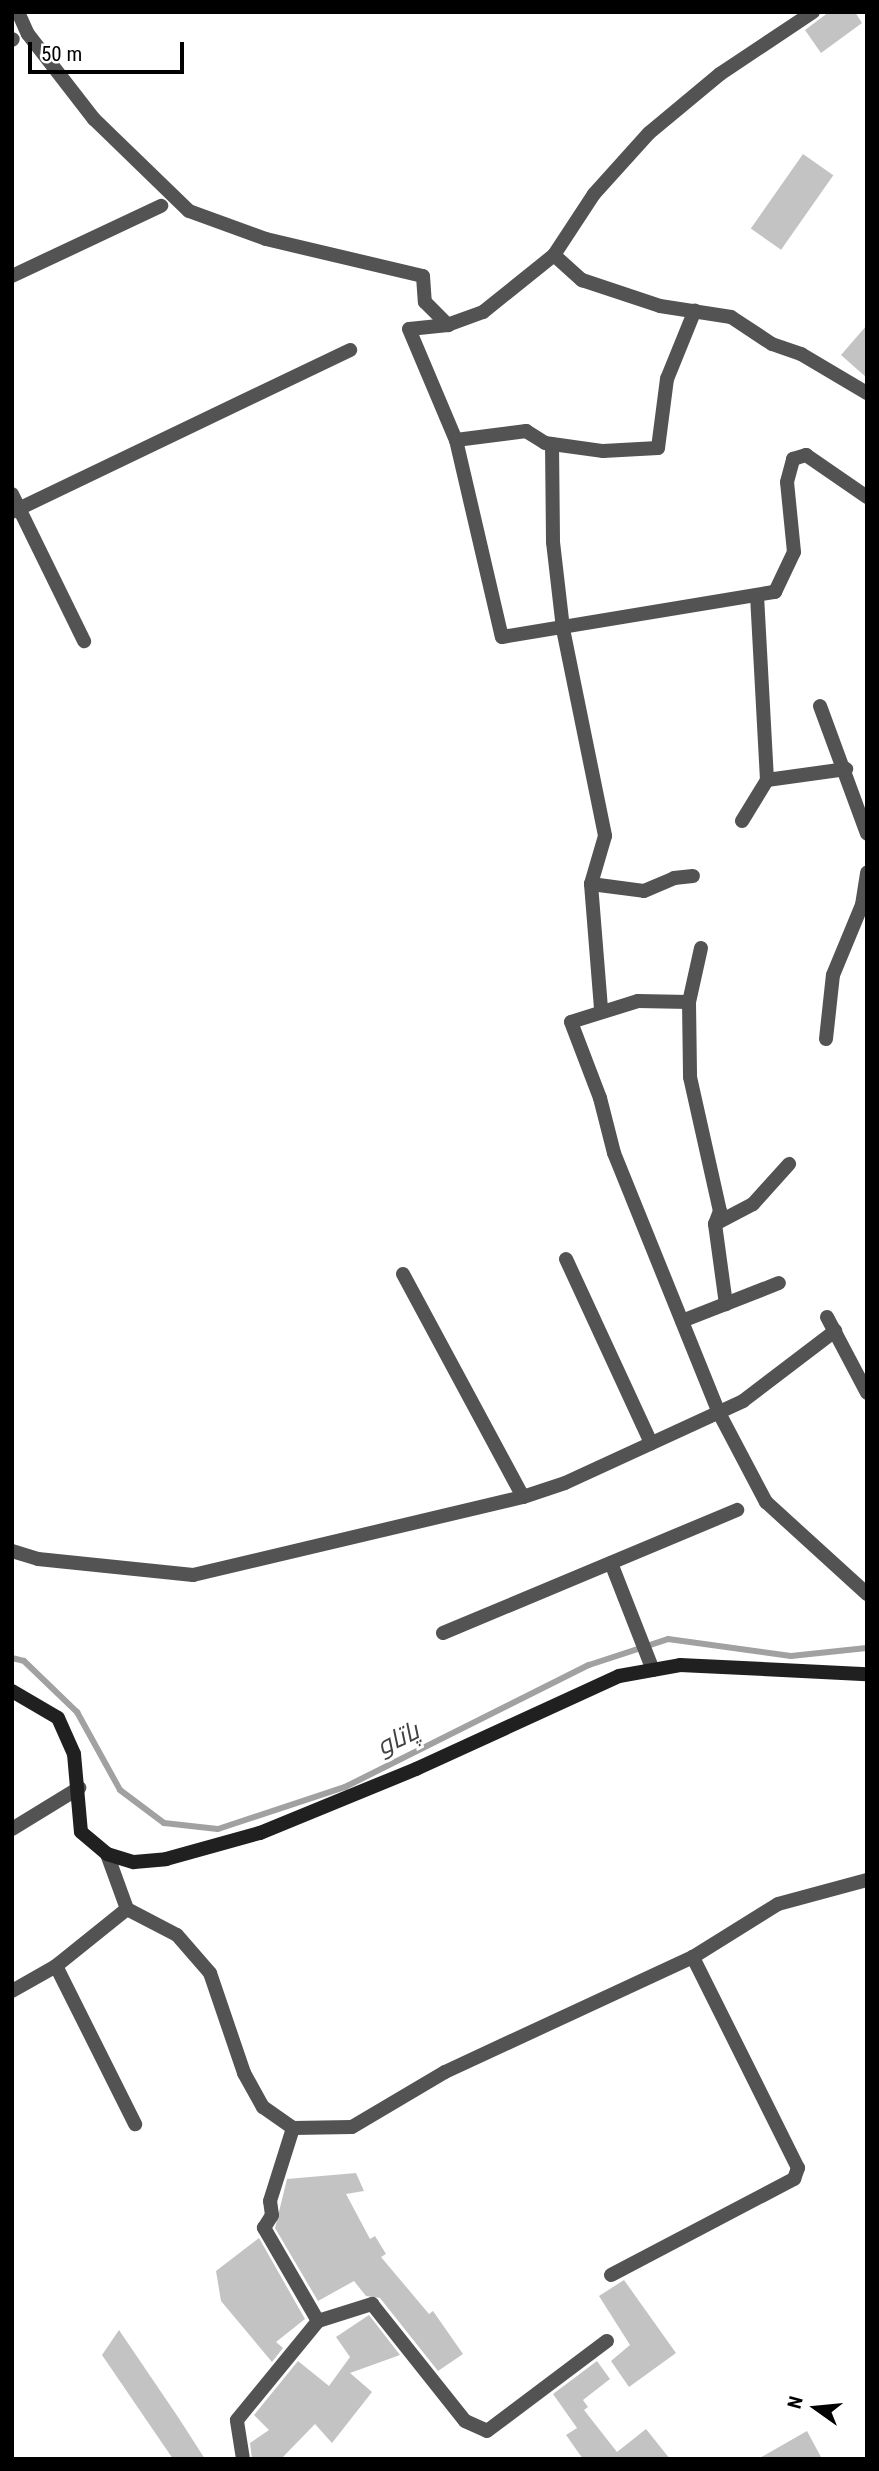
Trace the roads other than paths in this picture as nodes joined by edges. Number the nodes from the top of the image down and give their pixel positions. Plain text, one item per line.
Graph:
1 (18, 12) edge
2 (813, 12) edge
3 (160, 206) dead end
4 (554, 255) junction
5 (12, 276) edge
6 (695, 310) junction
7 (448, 325) junction
8 (350, 351) dead end
9 (867, 393) edge
10 (456, 440) junction
11 (552, 444) junction
12 (12, 494) edge
13 (867, 497) edge
14 (16, 510) edge
15 (757, 595) junction
16 (563, 629) junction
17 (84, 641) dead end
18 (820, 706) dead end
19 (846, 769) junction
20 (767, 780) junction
21 (742, 821) dead end
22 (867, 834) edge
23 (867, 872) edge
24 (693, 876) dead end
25 (591, 884) junction
26 (701, 948) dead end
27 (689, 1002) junction
28 (601, 1009) junction
29 (826, 1039) dead end
30 (789, 1164) dead end
31 (715, 1224) junction
32 (566, 1259) dead end
33 (403, 1274) dead end
34 (779, 1283) dead end
35 (726, 1304) junction
36 (827, 1317) dead end
37 (682, 1321) junction
38 (835, 1331) junction
39 (867, 1393) edge
40 (718, 1412) junction
41 (651, 1443) junction
42 (523, 1497) junction
43 (737, 1510) dead end
44 (12, 1550) edge
45 (611, 1563) junction
46 (867, 1594) edge
47 (443, 1633) dead end
48 (653, 1670) junction
49 (867, 1674) edge
50 (12, 1691) edge
51 (79, 1788) junction
52 (12, 1829) edge
53 (107, 1854) junction
54 (867, 1880) edge
55 (127, 1909) junction
56 (693, 1957) junction
57 (56, 1966) junction
58 (12, 1991) edge
59 (135, 2124) dead end
60 (293, 2127) junction
61 (611, 2275) dead end
62 (318, 2321) junction
63 (607, 2341) dead end
64 (243, 2459) edge

1 - 7 street
2 - 4 street
3 - 5 street
4 - 6 street
4 - 7 street
6 - 9 street
6 - 11 street
7 - 10 street
8 - 14 street
10 - 11 street
10 - 16 street
11 - 16 street
12 - 14 street
13 - 15 street
14 - 17 street
15 - 16 street
15 - 20 street
16 - 25 street
18 - 19 street
19 - 20 street
19 - 22 street
20 - 21 street
23 - 29 street
24 - 25 street
25 - 28 street
26 - 27 street
27 - 28 street
27 - 31 street
28 - 37 street
30 - 31 street
31 - 35 street
32 - 41 street
33 - 42 street
34 - 35 street
35 - 37 street
36 - 38 street
37 - 40 street
38 - 39 street
38 - 40 street
40 - 41 street
40 - 46 street
41 - 42 street
42 - 44 street
43 - 45 street
45 - 47 street
45 - 48 street
48 - 49 street
48 - 53 street
50 - 51 street
51 - 52 street
51 - 53 street
53 - 55 street
54 - 56 street
55 - 57 street
55 - 60 street
56 - 60 street
56 - 61 street
57 - 58 street
57 - 59 street
60 - 62 street
62 - 63 street
62 - 64 street

